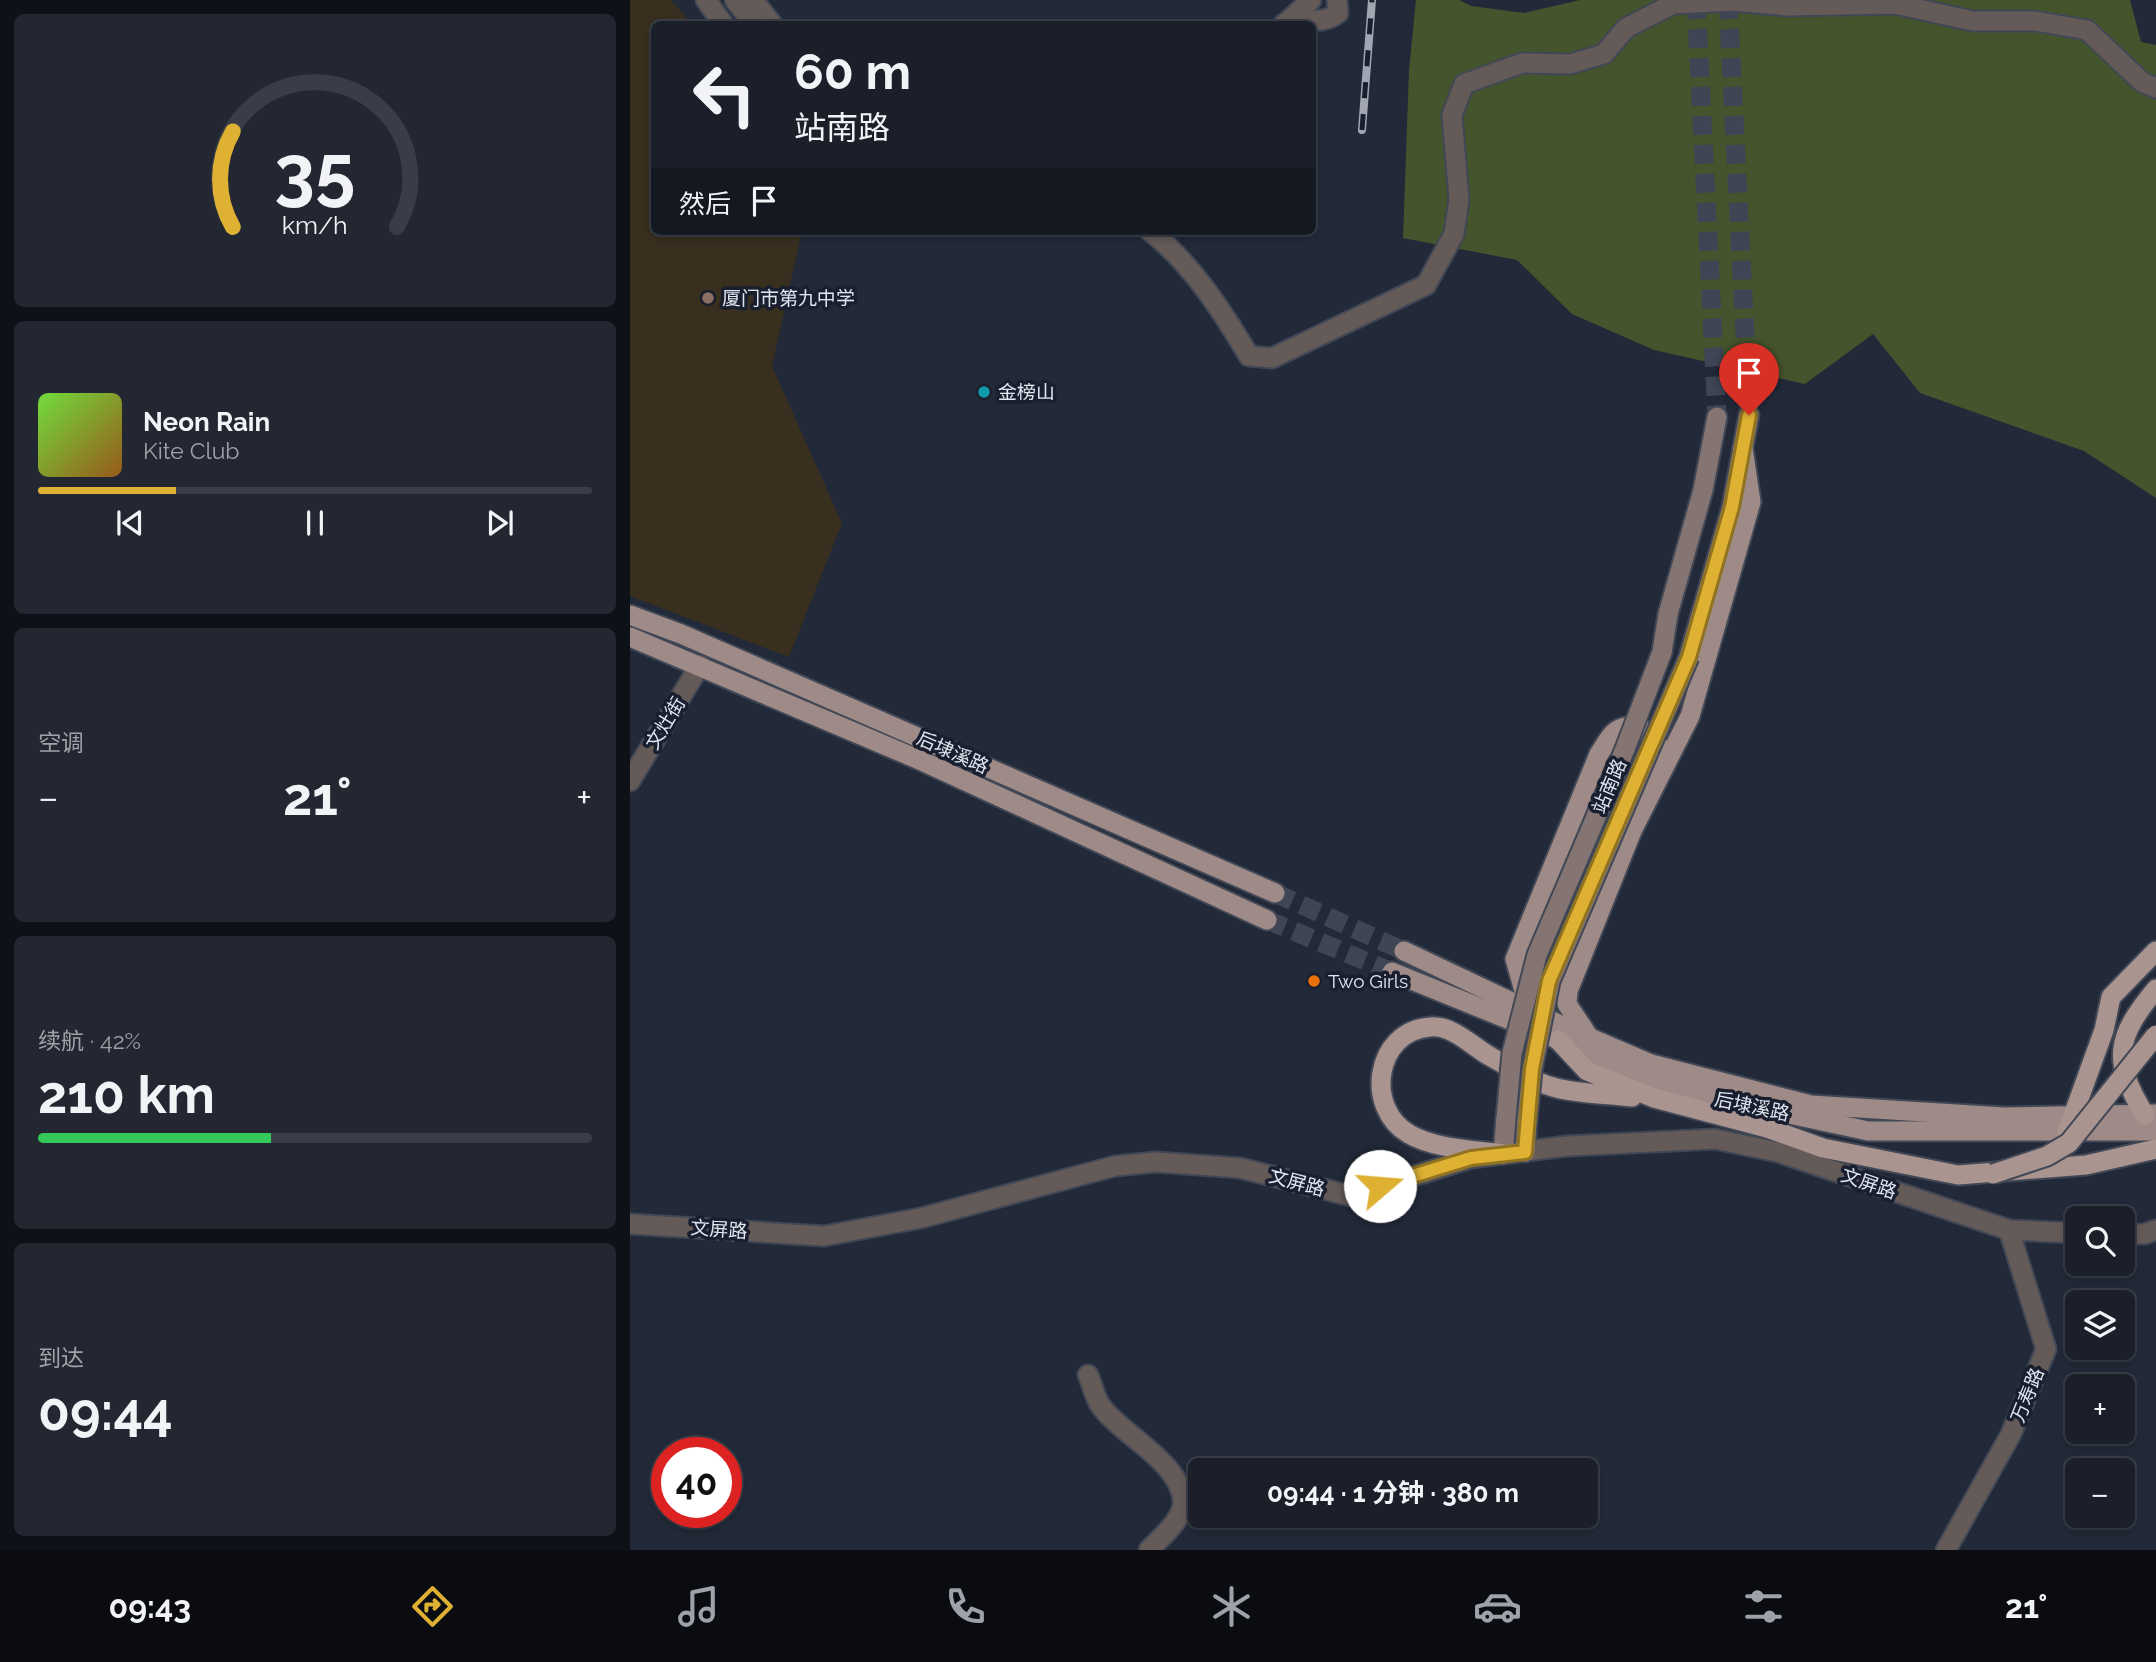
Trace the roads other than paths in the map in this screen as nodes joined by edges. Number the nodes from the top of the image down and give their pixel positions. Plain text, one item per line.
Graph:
1 (706, 0) edge
2 (735, 0) edge
3 (753, 0) edge
4 (1311, 0) edge
5 (1337, 0) edge
6 (721, 21) edge
7 (752, 21) edge
8 (770, 21) edge
9 (1288, 21) edge
10 (1290, 21) edge
11 (1309, 21) edge
12 (1316, 23) edge
13 (2156, 88) edge
14 (1155, 235) edge
15 (1749, 415) tunnel mouth
16 (1717, 417) tunnel mouth
17 (1743, 449) junction
18 (630, 615) edge
19 (630, 637) edge
20 (700, 665) junction
21 (630, 781) edge
22 (1653, 791) junction
23 (1275, 893) tunnel mouth
24 (1267, 920) tunnel mouth
25 (1404, 950) tunnel mouth
26 (2156, 951) edge
27 (1392, 972) tunnel mouth
28 (2156, 982) edge
29 (2156, 989) edge
30 (1525, 998) junction
31 (2104, 1030) junction
32 (2156, 1035) edge
33 (1590, 1038) junction
34 (1558, 1040) junction
35 (1661, 1100) junction
36 (2152, 1120) edge
37 (2070, 1124) junction
38 (2156, 1149) edge
39 (1525, 1152) junction
40 (1503, 1154) junction
41 (1993, 1174) junction
42 (630, 1224) edge
43 (2009, 1230) junction
44 (2156, 1230) edge
45 (2065, 1232) edge
46 (2135, 1234) edge
47 (1088, 1375) dead end
48 (1149, 1550) edge
49 (1946, 1550) edge

1 - 6 street
2 - 7 street
3 - 8 street
4 - 9 street
5 - 12 street
10 - 11 street
13 - 14 street
15 - 17 main road, 站南路
16 - 30 main road, 站南路, bridge
17 - 22 main road
17 - 39 main road, 站南路, bridge
18 - 23 main road, 后埭溪路
19 - 20 main road, 后埭溪路
20 - 21 street, 文灶街
20 - 24 main road, 后埭溪路
22 - 30 main road
22 - 33 main road
25 - 33 main road
26 - 31 highway
27 - 34 main road, 后埭溪路
28 - 31 highway
29 - 36 highway
30 - 40 main road, 站南路, bridge
31 - 37 highway
32 - 41 highway, bridge
33 - 37 main road
34 - 35 highway
34 - 37 main road, 后埭溪路
35 - 40 highway
35 - 41 highway
36 - 37 main road
36 - 37 main road, 后埭溪路
38 - 41 highway, bridge
39 - 40 street, 文屏路
39 - 43 street, 文屏路
40 - 42 street, 文屏路
43 - 45 street, 文屏路
43 - 49 street, 万寿路
44 - 46 street
47 - 48 street

